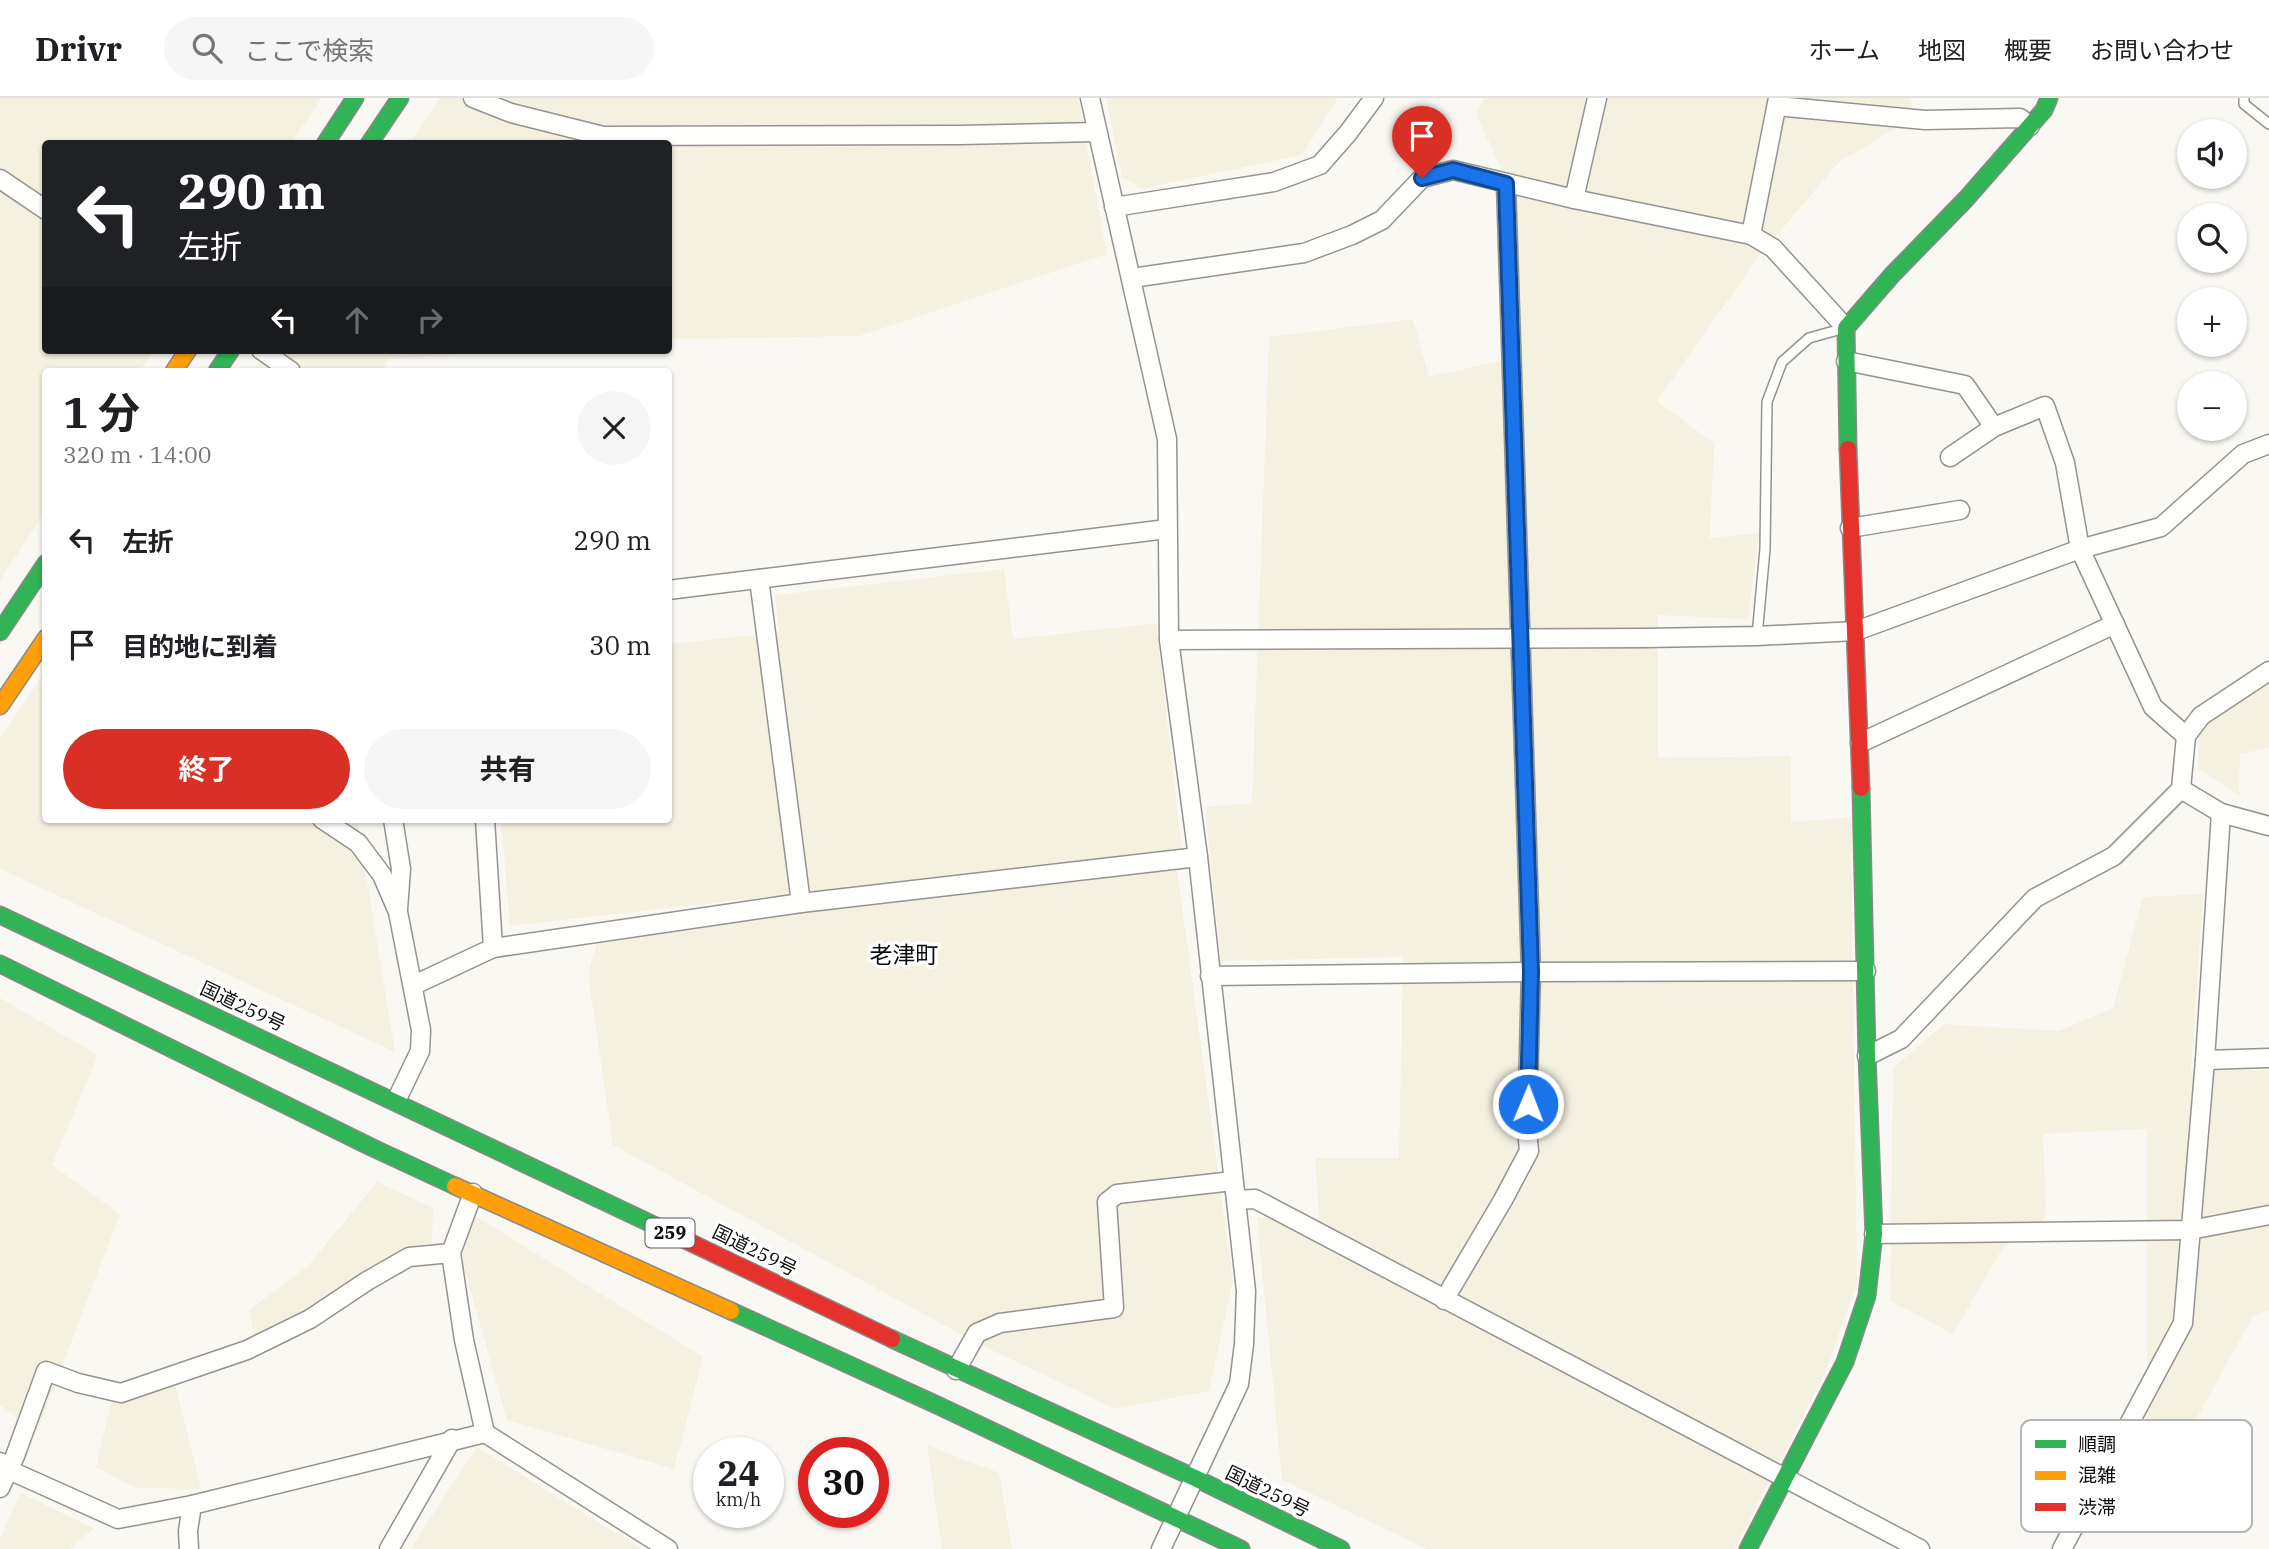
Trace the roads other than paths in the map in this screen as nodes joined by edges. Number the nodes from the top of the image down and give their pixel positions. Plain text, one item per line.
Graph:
1 (355, 98) edge
2 (400, 98) edge
3 (473, 98) edge
4 (1090, 98) edge
5 (1374, 98) edge
6 (1597, 98) edge
7 (2049, 98) edge
8 (2244, 98) edge
9 (1778, 102) edge
10 (2269, 124) edge
11 (2030, 126) junction
12 (1097, 132) junction
13 (328, 140) edge
14 (372, 140) edge
15 (0, 179) edge
16 (1506, 184) junction
17 (1574, 199) junction
18 (42, 207) edge
19 (1114, 207) junction
20 (1751, 235) junction
21 (1132, 278) junction
22 (1846, 328) junction
23 (267, 354) edge
24 (1846, 361) junction
25 (287, 368) edge
26 (1994, 428) junction
27 (2269, 444) edge
28 (1950, 457) dead end
29 (1960, 510) dead end
30 (1850, 528) junction
31 (1167, 529) junction
32 (2080, 549) junction
33 (42, 568) edge
34 (759, 579) junction
35 (672, 590) edge
36 (3, 621) edge
37 (2115, 624) junction
38 (1856, 631) junction
39 (1757, 636) junction
40 (1520, 638) junction
41 (1169, 639) junction
42 (42, 644) edge
43 (2269, 671) edge
44 (0, 706) edge
45 (2186, 736) junction
46 (1860, 743) junction
47 (2180, 789) junction
48 (2221, 813) junction
49 (328, 823) edge
50 (394, 823) edge
51 (485, 823) edge
52 (2269, 826) edge
53 (1198, 857) junction
54 (801, 903) junction
55 (398, 912) junction
56 (0, 915) edge
57 (493, 948) junction
58 (0, 964) edge
59 (1866, 971) junction
60 (1531, 972) junction
61 (1210, 976) junction
62 (414, 985) junction
63 (1867, 1056) junction
64 (2269, 1058) edge
65 (2205, 1060) junction
66 (396, 1101) junction
67 (1233, 1181) junction
68 (473, 1193) junction
69 (1236, 1200) junction
70 (2269, 1215) edge
71 (2190, 1230) junction
72 (1874, 1234) junction
73 (451, 1253) junction
74 (1444, 1300) junction
75 (956, 1370) junction
76 (2131, 1420) edge
77 (485, 1433) junction
78 (452, 1440) junction
79 (4, 1466) edge
80 (1784, 1476) junction
81 (1195, 1478) junction
82 (0, 1488) edge
83 (192, 1505) junction
84 (1176, 1518) junction
85 (2072, 1532) edge
86 (190, 1549) edge
87 (389, 1549) edge
88 (668, 1549) edge
89 (1161, 1549) edge
90 (1241, 1549) edge
91 (1341, 1549) edge
92 (1748, 1549) edge
93 (1920, 1549) edge
94 (2063, 1549) edge

1 - 13 main road
2 - 14 main road
3 - 12 street
4 - 12 street
5 - 19 street
6 - 17 street
7 - 11 main road
8 - 10 lane
9 - 11 street
9 - 20 street
11 - 22 main road
12 - 19 street
15 - 18 street
16 - 17 street
16 - 21 street
16 - 40 street
17 - 20 street
19 - 21 street
20 - 22 street
21 - 31 street
22 - 24 main road
22 - 39 lane
23 - 25 street
24 - 26 street
24 - 30 main road
26 - 28 street
26 - 32 street
27 - 32 street
29 - 30 street
30 - 38 main road
31 - 34 street
31 - 41 street
32 - 37 street
32 - 38 street
33 - 36 main road
34 - 35 street
34 - 54 street
37 - 45 street
37 - 46 street
38 - 39 street
38 - 46 main road
39 - 40 street
40 - 41 street
40 - 60 street
41 - 53 street
42 - 44 main road
43 - 45 street
45 - 47 street
46 - 59 main road
47 - 48 street
47 - 63 street
48 - 52 street
48 - 65 street
49 - 55 street
50 - 55 street
51 - 57 street
53 - 54 street
53 - 61 street
54 - 57 street
55 - 62 street
56 - 66 main road, 国道259号 / 259
57 - 62 street
58 - 68 main road, 259
59 - 60 street
59 - 63 main road
60 - 61 street
60 - 74 street
61 - 67 street
62 - 66 street
63 - 72 main road
64 - 65 street
65 - 71 street
66 - 75 main road, 国道259号 / 259
67 - 69 street
67 - 75 street
68 - 73 street
68 - 84 main road, 259
69 - 74 street
69 - 81 street
70 - 71 street
71 - 72 street
71 - 76 street
72 - 80 main road
73 - 77 street
73 - 79 street
74 - 80 street
75 - 81 main road, 国道259号 / 259
77 - 78 street
77 - 88 street
78 - 83 street
78 - 87 street
79 - 82 street
79 - 83 street
80 - 92 main road
80 - 93 street
81 - 84 street
81 - 91 main road, 国道259号 / 259
83 - 86 street
84 - 89 street
84 - 90 main road, 259
85 - 94 street

